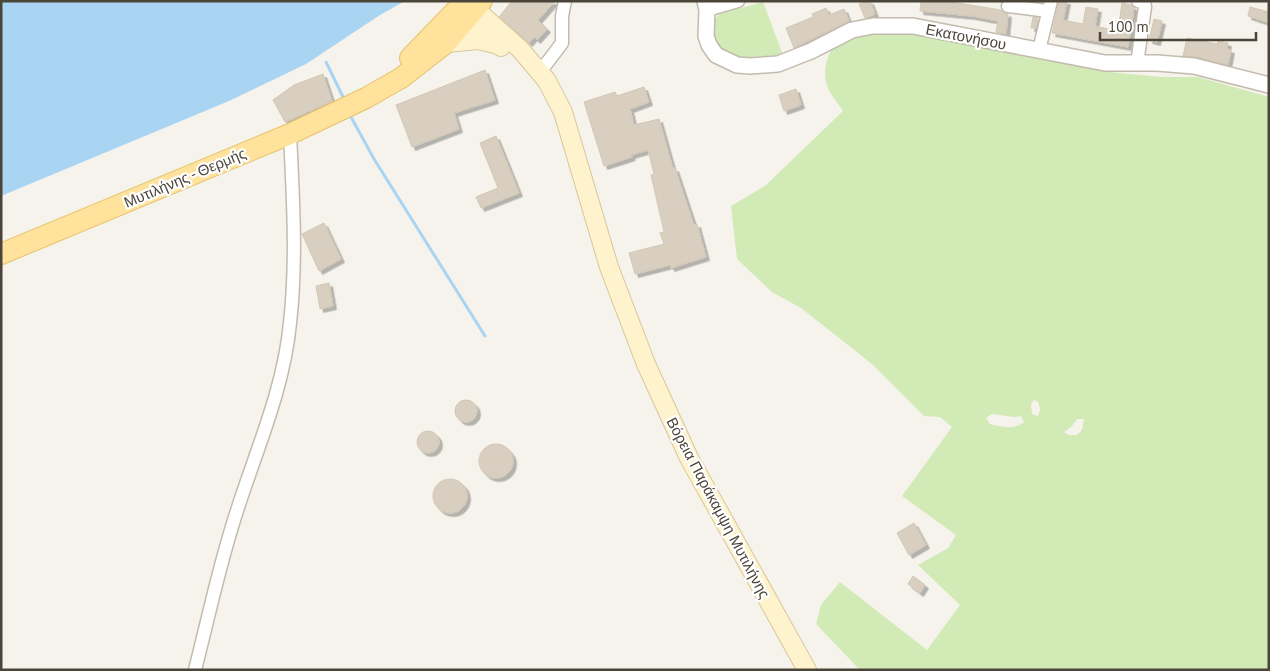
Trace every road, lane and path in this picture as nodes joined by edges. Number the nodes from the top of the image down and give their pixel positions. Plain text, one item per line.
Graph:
1 (565, 1) edge
2 (738, 1) edge
3 (1138, 1) edge
4 (706, 6) edge
5 (1008, 6) dead end
6 (1049, 6) edge
7 (470, 7) edge
8 (446, 43) junction
9 (501, 47) junction
10 (1039, 50) junction
11 (1138, 64) junction
12 (536, 68) junction
13 (1269, 85) edge
14 (366, 98) junction
15 (290, 134) junction
16 (1, 254) edge
17 (195, 670) edge
18 (807, 670) edge

1 - 12 street
2 - 4 street
3 - 11 street
4 - 10 street, Εκατονήσου
5 - 6 street
6 - 10 street
7 - 8 main road, Μυτιλήνης - Θερμής
7 - 9 main road, Βόρεια Παράκαμψη Μυτιλήνης
7 - 12 main road, Βόρεια Παράκαμψη Μυτιλήνης
7 - 14 main road, Μυτιλήνης - Θερμής
8 - 9 main road
8 - 14 main road, Μυτιλήνης - Θερμής
9 - 12 main road, Βόρεια Παράκαμψη Μυτιλήνης
10 - 11 street, Εκατονήσου
11 - 13 street, Εκατονήσου
12 - 18 main road, Βόρεια Παράκαμψη Μυτιλήνης
14 - 15 main road, Μυτιλήνης - Θερμής
15 - 16 main road, Μυτιλήνης - Θερμής
15 - 17 street

